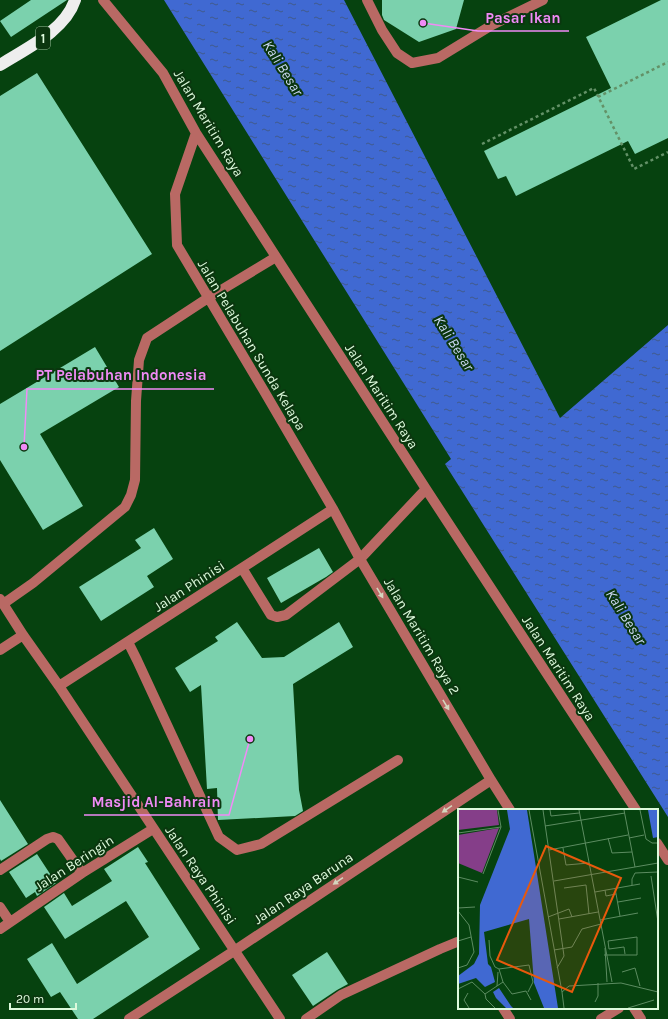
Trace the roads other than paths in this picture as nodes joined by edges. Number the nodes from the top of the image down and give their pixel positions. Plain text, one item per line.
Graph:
1 (74, 0) edge
2 (103, 0) edge
3 (367, 0) edge
4 (543, 0) edge
5 (0, 65) edge
6 (196, 133) junction
7 (276, 257) junction
8 (208, 298) junction
9 (426, 489) junction
10 (332, 509) junction
11 (360, 559) junction
12 (242, 568) junction
13 (2, 601) edge
14 (23, 635) junction
15 (128, 642) junction
16 (0, 650) edge
17 (59, 686) junction
18 (398, 760) dead end
19 (491, 780) junction
20 (509, 809) edge
21 (635, 809) edge
22 (153, 829) junction
23 (658, 845) edge
24 (668, 860) edge
25 (0, 870) edge
26 (82, 874) junction
27 (0, 907) edge
28 (10, 922) junction
29 (0, 929) edge
30 (458, 942) edge
31 (234, 951) junction
32 (504, 1009) edge
33 (617, 1009) edge
34 (635, 1009) edge
35 (129, 1019) edge
36 (280, 1019) edge
37 (306, 1019) edge
38 (510, 1019) edge
39 (602, 1019) edge
40 (641, 1019) edge

1 - 5 highway, 1
2 - 6 street, Jalan Maritim Raya
3 - 4 street
6 - 7 street, Jalan Maritim Raya
6 - 8 street, Jalan Pelabuhan Sunda Kelapa
7 - 8 street
7 - 9 street, Jalan Maritim Raya
8 - 10 street, Jalan Pelabuhan Sunda Kelapa
8 - 13 street
9 - 11 street
9 - 21 street, Jalan Maritim Raya
10 - 11 street, Jalan Pelabuhan Sunda Kelapa
10 - 12 street, Jalan Phinisi
11 - 12 street
11 -> 19 street, Jalan Maritim Raya 2
12 - 15 street, Jalan Phinisi
13 - 14 street, Jalan Raya Phinisi
14 - 16 street
14 - 17 street, Jalan Raya Phinisi
15 - 17 street, Jalan Phinisi
15 - 18 street
17 - 22 street, Jalan Raya Phinisi
19 - 20 street, Jalan Maritim Raya 2
19 -> 31 street, Jalan Raya Baruna
22 - 26 street, Jalan Beringin
22 - 31 street, Jalan Raya Phinisi
23 - 24 street
25 - 26 street
26 - 28 street, Jalan Beringin
27 - 28 street
28 - 29 street, Jalan Beringin
30 - 37 street
31 - 35 street, Jalan Raya Baruna
31 - 36 street, Jalan Raya Phinisi
32 - 38 street
33 - 39 street
34 - 40 street

